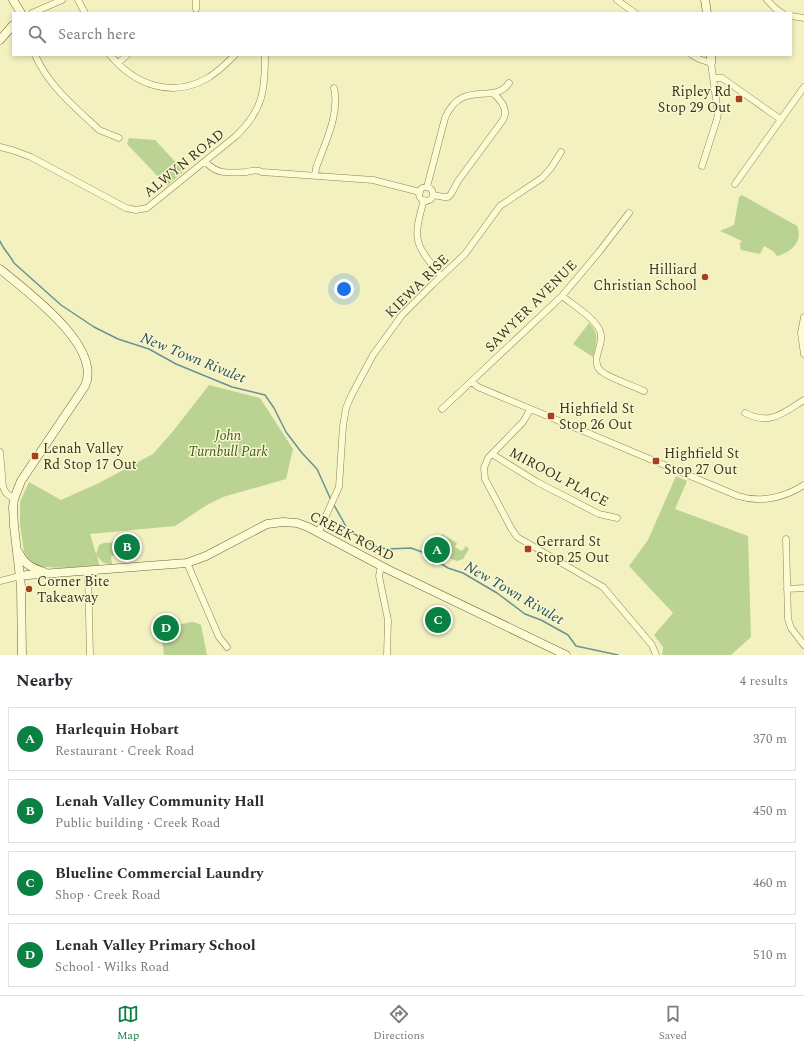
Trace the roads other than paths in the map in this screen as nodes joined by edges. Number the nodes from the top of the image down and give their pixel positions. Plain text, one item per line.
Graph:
1 (14, 0) edge
2 (62, 0) edge
3 (78, 0) edge
4 (196, 0) edge
5 (617, 0) edge
6 (705, 0) edge
7 (767, 0) edge
8 (196, 9) dead end
9 (20, 12) edge
10 (34, 12) edge
11 (84, 12) edge
12 (634, 12) edge
13 (707, 12) edge
14 (780, 12) edge
15 (792, 16) edge
16 (804, 18) edge
17 (12, 26) edge
18 (0, 40) edge
19 (36, 56) edge
20 (111, 56) edge
21 (126, 56) edge
22 (234, 56) edge
23 (265, 56) edge
24 (694, 56) edge
25 (711, 59) edge
26 (118, 63) junction
27 (712, 78) junction
28 (509, 83) dead end
29 (804, 87) edge
30 (334, 88) dead end
31 (493, 93) junction
32 (780, 120) junction
33 (119, 138) dead end
34 (0, 148) edge
35 (561, 152) dead end
36 (205, 161) junction
37 (702, 166) dead end
38 (315, 176) junction
39 (735, 184) dead end
40 (427, 187) junction
41 (420, 192) junction
42 (433, 195) junction
43 (424, 200) junction
44 (629, 213) dead end
45 (0, 269) edge
46 (441, 276) junction
47 (562, 296) junction
48 (804, 317) edge
49 (804, 354) edge
50 (472, 382) junction
51 (644, 391) dead end
52 (804, 400) edge
53 (442, 409) dead end
54 (530, 410) junction
55 (745, 413) dead end
56 (0, 452) edge
57 (492, 454) junction
58 (804, 485) edge
59 (14, 499) junction
60 (617, 518) dead end
61 (318, 533) junction
62 (786, 539) dead end
63 (17, 549) junction
64 (187, 562) junction
65 (381, 566) junction
66 (88, 571) junction
67 (48, 574) junction
68 (20, 576) junction
69 (0, 581) edge
70 (804, 588) edge
71 (787, 589) junction
72 (804, 645) edge
73 (227, 647) dead end
74 (22, 655) edge
75 (90, 655) edge
76 (387, 655) edge
77 (566, 655) edge
78 (656, 655) edge

1 - 9 street
2 - 10 street
3 - 11 street
4 - 8 street
5 - 12 street
6 - 13 street
7 - 14 street
15 - 16 street
17 - 18 street
19 - 33 street
20 - 26 street
21 - 26 street
22 - 26 street
23 - 36 street, ALWYN ROAD
24 - 25 street
25 - 27 street
27 - 32 street
27 - 37 street
28 - 31 street
29 - 32 street
30 - 38 street
31 - 40 street
31 - 42 street
32 - 39 street
34 - 36 street, ALWYN ROAD
35 - 46 street, KIEWA RISE
36 - 38 street
38 - 41 street
40 - 41 street
40 - 42 street
41 - 43 street
42 - 43 street
43 - 46 street
44 - 47 street, SAWYER AVENUE
45 - 59 street
46 - 61 street, KIEWA RISE
47 - 50 street, SAWYER AVENUE
47 - 51 street
48 - 49 street
50 - 53 street, SAWYER AVENUE
50 - 54 street
52 - 55 street
54 - 57 street
54 - 58 street
56 - 59 street
57 - 60 street, MIROOL PLACE
57 - 78 street
59 - 63 street
61 - 64 street, CREEK ROAD
61 - 65 street, CREEK ROAD
62 - 71 street
63 - 67 street
63 - 68 street
64 - 66 street, CREEK ROAD
64 - 73 street
65 - 76 street
65 - 77 street, CREEK ROAD
66 - 67 street, CREEK ROAD
66 - 75 street
67 - 68 street, CREEK ROAD
68 - 69 street
68 - 74 street
70 - 71 street
71 - 72 street

